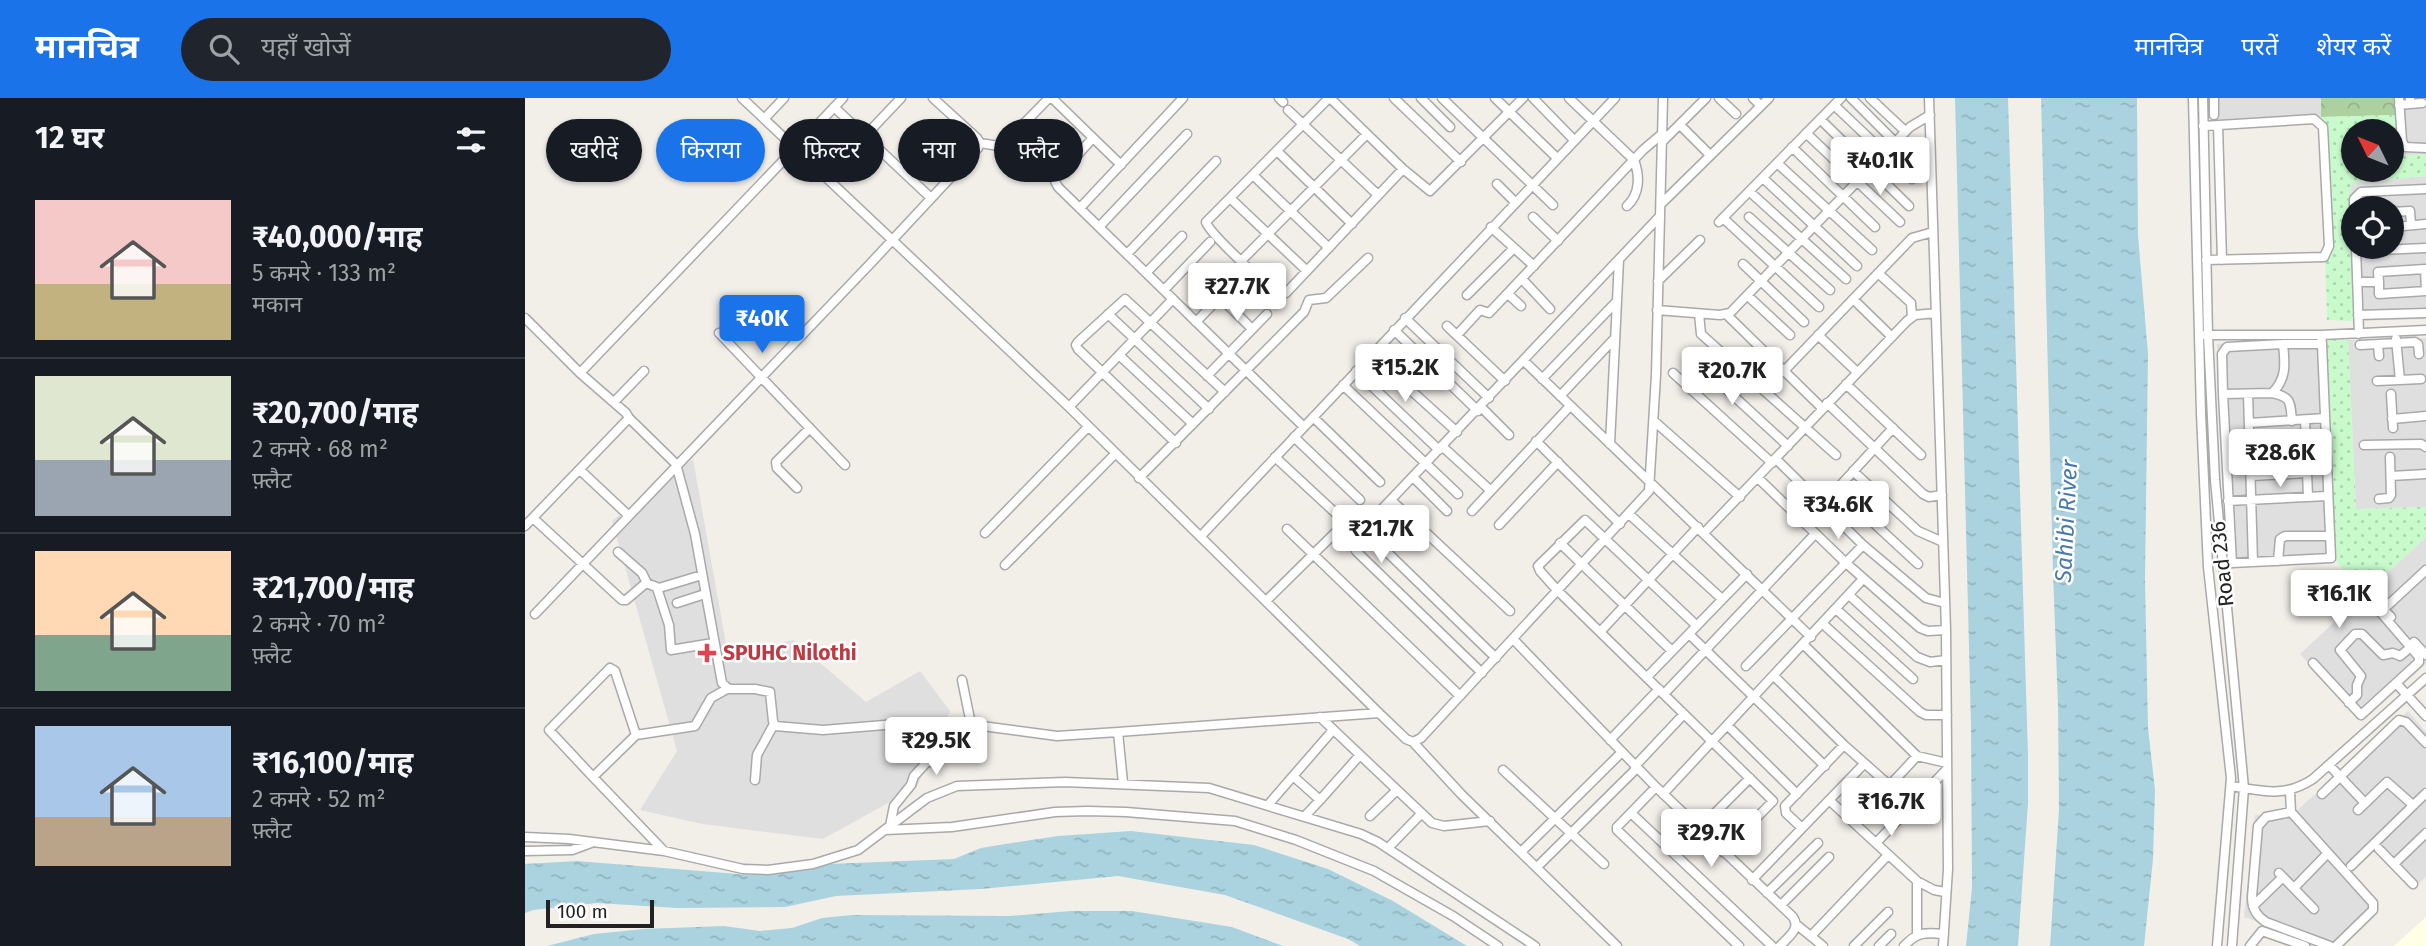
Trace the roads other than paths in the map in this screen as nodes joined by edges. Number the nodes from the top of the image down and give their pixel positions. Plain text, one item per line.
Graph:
1 (742, 98) edge
2 (901, 98) edge
3 (933, 98) edge
4 (1050, 98) edge
5 (1183, 98) edge
6 (1330, 98) edge
7 (1394, 98) edge
8 (1420, 98) edge
9 (1442, 98) edge
10 (1495, 98) edge
11 (1523, 98) edge
12 (1533, 98) edge
13 (1569, 98) edge
14 (1663, 98) edge
15 (1706, 98) edge
16 (1719, 98) edge
17 (1753, 98) edge
18 (1769, 98) edge
19 (1841, 98) edge
20 (1851, 98) edge
21 (1870, 98) edge
22 (1929, 98) edge
23 (2193, 98) edge
24 (2203, 98) edge
25 (2214, 98) edge
26 (780, 99) edge
27 (1610, 100) edge
28 (2410, 101) edge
29 (836, 102) edge
30 (2399, 102) edge
31 (1283, 103) edge
32 (2423, 103) dead end
33 (1834, 105) junction
34 (1761, 106) junction
35 (1510, 113) junction
36 (1736, 114) dead end
37 (1930, 115) junction
38 (2214, 115) dead end
39 (764, 119) joint
40 (820, 119) edge
41 (850, 119) edge
42 (881, 119) edge
43 (955, 119) edge
44 (1029, 119) edge
45 (1819, 119) junction
46 (765, 120) edge
47 (1593, 121) junction
48 (1303, 124) junction
49 (1679, 125) junction
50 (2203, 126) junction
51 (2218, 126) junction
52 (1450, 127) dead end
53 (1905, 131) junction
54 (1806, 133) junction
55 (779, 134) edge
56 (1187, 134) dead end
57 (1367, 134) junction
58 (1093, 138) junction
59 (1663, 138) junction
60 (1483, 139) junction
61 (1574, 140) junction
62 (1895, 142) junction
63 (980, 143) edge
64 (994, 145) edge
65 (1792, 147) junction
66 (2426, 148) edge
67 (1277, 151) junction
68 (1885, 153) junction
69 (884, 154) edge
70 (1710, 155) junction
71 (1557, 158) junction
72 (1341, 160) junction
73 (1634, 160) junction
74 (1216, 161) dead end
75 (1461, 162) junction
76 (1777, 163) junction
77 (779, 164) edge
78 (1121, 165) junction
79 (1870, 168) junction
80 (1403, 169) junction
81 (1253, 175) junction
82 (1763, 178) junction
83 (1912, 179) dead end
84 (1858, 181) junction
85 (830, 182) edge
86 (946, 182) edge
87 (1497, 184) dead end
88 (1531, 184) junction
89 (1314, 187) junction
90 (2426, 189) edge
91 (1750, 192) junction
92 (1378, 195) junction
93 (1843, 196) junction
94 (2357, 196) edge
95 (931, 198) junction
96 (1230, 198) junction
97 (1515, 202) junction
98 (1661, 204) junction
99 (1553, 205) dead end
100 (1627, 206) dead end
101 (1909, 206) dead end
102 (1080, 208) junction
103 (1830, 209) junction
104 (1290, 211) junction
105 (2404, 211) edge
106 (1533, 216) dead end
107 (1660, 216) junction
108 (1749, 217) dead end
109 (1900, 222) dead end
110 (1352, 224) junction
111 (2426, 224) edge
112 (2411, 225) junction
113 (1814, 226) junction
114 (2404, 226) edge
115 (1099, 227) junction
116 (1491, 227) junction
117 (1875, 227) dead end
118 (1933, 232) junction
119 (1268, 233) junction
120 (1182, 236) dead end
121 (1802, 238) junction
122 (892, 240) junction
123 (1700, 240) dead end
124 (1558, 241) junction
125 (1210, 242) dead end
126 (1329, 248) junction
127 (1514, 248) junction
128 (2404, 248) edge
129 (2426, 248) edge
130 (1872, 250) dead end
131 (1789, 252) junction
132 (1127, 254) junction
133 (1368, 258) dead end
134 (2356, 259) edge
135 (1242, 260) junction
136 (1619, 260) junction
137 (2206, 260) junction
138 (2222, 260) junction
139 (1743, 264) dead end
140 (1534, 266) junction
141 (1857, 266) dead end
142 (1775, 267) junction
143 (1307, 271) junction
144 (1146, 273) junction
145 (1243, 273) dead end
146 (1878, 273) junction
147 (1522, 279) junction
148 (1846, 279) dead end
149 (1658, 281) junction
150 (1762, 282) junction
151 (2357, 282) junction
152 (2379, 282) junction
153 (1164, 290) junction
154 (1830, 290) dead end
155 (2426, 291) edge
156 (1508, 294) junction
157 (1467, 295) dead end
158 (1748, 296) junction
159 (1220, 297) junction
160 (1173, 299) junction
161 (1853, 299) junction
162 (1617, 301) junction
163 (1521, 306) dead end
164 (1819, 307) dead end
165 (1550, 309) dead end
166 (1657, 310) junction
167 (1935, 313) junction
168 (2426, 313) edge
169 (1108, 314) junction
170 (1267, 314) dead end
171 (1699, 314) junction
172 (1727, 315) junction
173 (2358, 315) junction
174 (1912, 317) junction
175 (525, 318) edge
176 (1405, 318) junction
177 (1151, 322) junction
178 (1196, 322) junction
179 (1804, 322) dead end
180 (1447, 326) dead end
181 (1252, 329) junction
182 (1394, 330) junction
183 (2426, 330) edge
184 (2396, 332) junction
185 (719, 333) dead end
186 (2359, 334) junction
187 (1457, 335) junction
188 (1790, 335) dead end
189 (1818, 335) junction
190 (2203, 335) junction
191 (1892, 337) junction
192 (1615, 338) junction
193 (1135, 339) junction
194 (2322, 339) junction
195 (2396, 342) junction
196 (2283, 344) junction
197 (2378, 344) junction
198 (2360, 345) dead end
199 (1228, 353) junction
200 (1371, 354) junction
201 (1688, 354) dead end
202 (2419, 354) dead end
203 (1119, 355) junction
204 (2379, 356) dead end
205 (1524, 361) junction
206 (1246, 370) junction
207 (643, 371) dead end
208 (1356, 371) junction
209 (1783, 372) junction
210 (1857, 372) junction
211 (580, 373) junction
212 (1102, 373) junction
213 (1673, 373) dead end
214 (762, 376) junction
215 (1207, 376) junction
216 (1542, 379) junction
217 (2421, 379) dead end
218 (2400, 380) junction
219 (1505, 381) junction
220 (2377, 381) dead end
221 (1846, 384) junction
222 (1343, 385) junction
223 (1224, 392) junction
224 (2272, 393) junction
225 (2223, 394) junction
226 (2248, 394) junction
227 (2391, 394) dead end
228 (1560, 396) junction
229 (1489, 398) junction
230 (614, 402) junction
231 (1570, 405) junction
232 (1825, 406) junction
233 (1069, 407) junction
234 (1209, 409) junction
235 (1479, 409) junction
236 (2426, 416) edge
237 (1313, 417) junction
238 (629, 418) junction
239 (2325, 418) junction
240 (2305, 420) junction
241 (1654, 421) junction
242 (2292, 421) junction
243 (1193, 424) junction
244 (2249, 424) junction
245 (1806, 426) junction
246 (1088, 427) junction
247 (1304, 427) junction
248 (810, 428) junction
249 (1893, 428) junction
250 (1457, 432) junction
251 (1509, 435) dead end
252 (1294, 437) junction
253 (1536, 441) junction
254 (2425, 442) edge
255 (1176, 443) junction
256 (1610, 444) junction
257 (2364, 445) dead end
258 (1788, 446) junction
259 (1441, 448) junction
260 (1875, 449) junction
261 (1115, 454) junction
262 (1836, 454) dead end
263 (1921, 454) dead end
264 (1275, 457) junction
265 (2390, 457) dead end
266 (1774, 461) junction
267 (1557, 462) junction
268 (1427, 463) junction
269 (676, 464) junction
270 (845, 465) dead end
271 (580, 470) junction
272 (1853, 471) junction
273 (2307, 473) junction
274 (2426, 474) edge
275 (2251, 476) junction
276 (2391, 476) junction
277 (1413, 477) junction
278 (1139, 478) junction
279 (1758, 478) junction
280 (1380, 482) dead end
281 (1651, 484) junction
282 (797, 488) dead end
283 (1837, 489) junction
284 (1490, 490) junction
285 (1458, 494) dead end
286 (1942, 495) junction
287 (2328, 496) junction
288 (1740, 497) junction
289 (2308, 497) junction
290 (2379, 499) dead end
291 (1360, 500) dead end
292 (1391, 500) junction
293 (2251, 500) junction
294 (2228, 501) junction
295 (1823, 505) junction
296 (1447, 510) dead end
297 (1472, 511) dead end
298 (1629, 514) junction
299 (628, 515) junction
300 (533, 517) junction
301 (1345, 521) junction
302 (1620, 524) junction
303 (1805, 524) junction
304 (1499, 525) dead end
305 (525, 526) edge
306 (1364, 528) junction
307 (1287, 529) dead end
308 (1701, 530) junction
309 (985, 533) dead end
310 (1815, 534) junction
311 (1201, 536) junction
312 (2330, 536) junction
313 (1606, 539) junction
314 (1943, 541) junction
315 (1560, 543) junction
316 (1863, 545) junction
317 (1356, 551) dead end
318 (618, 552) dead end
319 (1313, 554) junction
320 (1672, 554) junction
321 (2278, 561) junction
322 (2253, 562) junction
323 (1846, 563) junction
324 (583, 564) junction
325 (1582, 564) junction
326 (1918, 564) dead end
327 (1005, 565) dead end
328 (2426, 570) edge
329 (1747, 574) junction
330 (702, 575) junction
331 (1649, 579) junction
332 (1863, 579) junction
333 (647, 583) junction
334 (657, 588) junction
335 (1763, 589) junction
336 (1557, 590) junction
337 (705, 594) junction
338 (1849, 595) junction
339 (1722, 599) junction
340 (2369, 599) dead end
341 (1266, 601) junction
342 (677, 603) dead end
343 (1945, 603) junction
344 (1625, 605) junction
345 (1836, 609) junction
346 (1510, 611) dead end
347 (535, 614) dead end
348 (1793, 618) junction
349 (1823, 624) junction
350 (1697, 625) junction
351 (1946, 630) junction
352 (1600, 632) junction
353 (1689, 634) junction
354 (1811, 637) junction
355 (1513, 639) junction
356 (713, 643) junction
357 (1804, 645) junction
358 (2411, 647) junction
359 (1705, 650) junction
360 (1672, 651) junction
361 (2426, 655) edge
362 (1496, 658) junction
363 (1946, 660) junction
364 (2313, 663) dead end
365 (1746, 666) dead end
366 (1482, 673) junction
367 (1774, 676) junction
368 (1647, 677) junction
369 (2426, 678) edge
370 (1913, 679) dead end
371 (962, 680) dead end
372 (2396, 683) junction
373 (727, 689) junction
374 (1661, 692) junction
375 (1460, 696) junction
376 (2407, 696) junction
377 (1753, 698) junction
378 (2349, 703) junction
379 (1379, 713) junction
380 (1684, 714) junction
381 (1947, 715) junction
382 (2426, 716) edge
383 (1320, 717) junction
384 (774, 724) junction
385 (971, 724) junction
386 (1727, 725) junction
387 (1333, 730) junction
388 (1118, 732) junction
389 (636, 735) junction
390 (1611, 740) junction
391 (1712, 741) junction
392 (1413, 742) junction
393 (2426, 743) edge
394 (1844, 745) junction
395 (1622, 752) junction
396 (1360, 755) junction
397 (1917, 756) junction
398 (1864, 764) junction
399 (2329, 765) junction
400 (1825, 766) junction
401 (1947, 766) junction
402 (1636, 767) junction
403 (1503, 770) dead end
404 (1293, 776) junction
405 (593, 777) junction
406 (2340, 777) junction
407 (1750, 778) junction
408 (755, 780) dead end
409 (1123, 783) junction
410 (2231, 786) junction
411 (1656, 787) junction
412 (2244, 788) junction
413 (1396, 791) junction
414 (2290, 791) junction
415 (2426, 793) edge
416 (1663, 794) junction
417 (1797, 794) junction
418 (2322, 794) dead end
419 (1320, 800) junction
420 (1829, 800) junction
421 (2365, 803) junction
422 (1268, 805) junction
423 (2413, 805) junction
424 (2358, 810) dead end
425 (2291, 812) junction
426 (1631, 813) junction
427 (1421, 814) junction
428 (1305, 816) junction
429 (1370, 816) dead end
430 (1555, 819) junction
431 (1489, 821) junction
432 (888, 828) junction
433 (1802, 828) junction
434 (1699, 829) junction
435 (1571, 833) junction
436 (2426, 833) edge
437 (525, 837) edge
438 (593, 842) junction
439 (1818, 843) dead end
440 (1876, 843) junction
441 (1388, 848) junction
442 (2379, 849) dead end
443 (525, 851) edge
444 (663, 851) junction
445 (1521, 852) junction
446 (1723, 852) junction
447 (2328, 853) junction
448 (1888, 855) junction
449 (1829, 857) dead end
450 (1604, 864) dead end
451 (2393, 864) junction
452 (2351, 866) dead end
453 (1537, 867) junction
454 (1752, 880) junction
455 (1917, 881) junction
456 (2413, 884) dead end
457 (2294, 888) junction
458 (1945, 892) junction
459 (1767, 893) junction
460 (1781, 905) junction
461 (2253, 906) junction
462 (2314, 909) dead end
463 (1888, 912) dead end
464 (1797, 925) junction
465 (1891, 934) dead end
466 (1917, 934) junction
467 (1944, 934) junction
468 (1812, 936) junction
469 (2282, 942) edge
470 (1498, 946) edge
471 (1535, 946) edge
472 (1617, 946) edge
473 (1739, 946) edge
474 (1772, 946) edge
475 (1780, 946) edge
476 (1823, 946) edge
477 (1854, 946) edge
478 (1879, 946) edge
479 (1904, 946) edge
480 (1943, 946) edge
481 (2217, 946) edge
482 (2232, 946) edge
483 (2250, 946) edge
484 (2305, 946) edge
485 (2330, 946) edge
486 (2336, 946) edge

1 - 39 street
2 - 42 street
3 - 43 street
4 - 44 street
4 - 58 street
5 - 78 street
6 - 48 street
6 - 57 street
7 - 75 street
8 - 52 street
9 - 60 street
10 - 35 street
11 - 35 street
12 - 61 street
13 - 47 street
14 - 59 street
15 - 49 street
16 - 36 street
17 - 34 street
18 - 34 street
19 - 33 street
20 - 62 street
21 - 53 street
22 - 37 street
23 - 190 street
24 - 50 street, Road 236
25 - 38 street
26 - 39 street
27 - 47 street
28 - 30 street
28 - 32 street
29 - 40 street
29 - 41 street
30 - 66 street
31 - 48 street
33 - 45 street
33 - 68 street
34 - 70 street
35 - 60 street
35 - 71 street
37 - 53 street
37 - 118 street
45 - 54 street
45 - 79 street
46 - 55 street
47 - 61 street
47 - 73 street
48 - 67 street
48 - 72 street
49 - 59 street
49 - 70 street
50 - 51 street
50 - 137 street, Road 236
51 - 138 street
51 - 138 street
53 - 62 street
54 - 65 street
54 - 84 street
56 - 115 street
57 - 72 street
57 - 80 street
58 - 78 street
58 - 102 street
59 - 73 street
59 - 98 street
60 - 75 street
60 - 88 street
61 - 71 street
62 - 68 street
63 - 64 street
65 - 76 street
65 - 93 street
67 - 81 street
67 - 89 street
68 - 79 street
68 - 83 street
69 - 95 street
70 - 98 street
71 - 88 street
72 - 89 street
72 - 92 street
73 - 100 street
73 - 124 street
74 - 132 street
75 - 80 street
76 - 82 street
76 - 103 street
77 - 211 street
78 - 102 street
79 - 84 street
79 - 101 street
80 - 92 street
81 - 96 street
81 - 104 street
82 - 91 street
82 - 113 street
84 - 93 street
84 - 109 street
85 - 122 street
86 - 95 street
87 - 97 street
88 - 97 street
88 - 99 street
89 - 104 street
89 - 110 street
90 - 94 street
91 - 121 street
91 - 142 street
92 - 110 street
93 - 103 street
93 - 117 street
95 - 122 street
96 - 119 street
96 - 135 street
97 - 116 street
98 - 107 street
102 - 115 street
103 - 113 street
103 - 130 street
104 - 119 street
104 - 126 street
105 - 112 street
106 - 124 street
107 - 136 street
107 - 149 street
108 - 131 street
110 - 126 street
111 - 112 street
112 - 114 street
113 - 121 street
113 - 141 street
115 - 132 street
116 - 127 street
116 - 176 street
118 - 146 street
118 - 167 street
119 - 135 street
119 - 143 street
120 - 144 street
121 - 131 street
121 - 148 street
122 - 214 street
122 - 233 street
123 - 149 street
124 - 140 street
125 - 153 street
126 - 143 street
127 - 140 street
127 - 157 street
128 - 129 street
131 - 142 street
131 - 154 street
132 - 144 street
133 - 206 street
134 - 151 street
135 - 143 street
136 - 162 street
136 - 205 street
137 - 138 street
137 - 190 street, Road 236
139 - 150 street
140 - 147 street
142 - 150 street
142 - 164 street
144 - 153 street
145 - 159 street
146 - 161 street
146 - 174 street
147 - 156 street
147 - 165 street
149 - 166 street
150 - 158 street
150 - 179 street
151 - 152 street
151 - 173 street
152 - 155 street
152 - 155 street
153 - 160 street
156 - 163 street
156 - 187 street
158 - 172 street
158 - 188 street
159 - 178 street
159 - 181 street
160 - 177 street
160 - 178 street
161 - 189 street
161 - 191 street
162 - 192 street
162 - 216 street
166 - 171 street
166 - 241 street
167 - 174 street
167 - 286 street
168 - 173 street
169 - 177 street
169 - 193 street
169 - 212 street
170 - 181 street
171 - 172 street
171 - 245 street
172 - 209 street
173 - 186 street
174 - 191 street
175 - 211 street
176 - 182 street
176 - 229 street
177 - 193 street
177 - 215 street
178 - 199 street
180 - 187 street
181 - 199 street
182 - 200 street
182 - 235 street
183 - 184 street
184 - 186 street
184 - 195 street
185 - 214 street
186 - 194 street
187 - 219 street
189 - 209 street
189 - 210 street
190 - 194 street
190 - 410 street
190 - 412 street, Road 236
191 - 210 street
192 - 228 street
192 - 256 street
193 - 203 street
193 - 234 street
194 - 196 street
194 - 239 street
195 - 197 street
195 - 202 street
195 - 218 street
196 - 224 street
196 - 225 street
197 - 198 street
197 - 204 street
199 - 206 street
199 - 215 street
200 - 208 street
200 - 250 street
201 - 258 street
203 - 212 street
203 - 243 street
205 - 216 street
205 - 219 street
206 - 223 street
206 - 247 street
207 - 230 street
208 - 222 street
208 - 259 street
209 - 232 street
210 - 221 street
211 - 230 street
212 - 233 street
212 - 255 street
213 - 266 street
214 - 248 street
214 - 269 street
215 - 223 street
216 - 228 street
217 - 218 street
218 - 220 street
219 - 229 street
221 - 232 street
221 - 249 street
222 - 237 street
222 - 268 street
223 - 234 street
224 - 226 street
224 - 242 street
225 - 226 street
225 - 294 street
226 - 244 street
227 - 236 street
228 - 231 street
229 - 235 street
230 - 238 street
231 - 253 street
231 - 256 street
232 - 245 street
232 - 260 street
233 - 246 street
234 - 243 street
235 - 250 street
235 - 251 street
237 - 247 street
237 - 280 street
238 - 269 street
238 - 271 street
239 - 240 street
239 - 287 street
240 - 242 street
240 - 273 street
241 - 281 street
241 - 288 street
242 - 244 street
243 - 255 street
244 - 275 street
245 - 258 street
245 - 262 street
246 - 261 street
246 - 309 street
247 - 252 street
248 - 270 street
248 - 282 street
249 - 260 street
249 - 263 street
250 - 259 street
252 - 264 street
252 - 291 street
253 - 267 street
253 - 284 street
254 - 257 street
255 - 278 street
256 - 281 street
258 - 266 street
259 - 268 street
259 - 284 street
260 - 272 street
260 - 286 street
261 - 278 street
261 - 327 street
264 - 301 street
264 - 311 street
265 - 276 street
266 - 279 street
266 - 295 street
267 - 302 street
267 - 304 street
268 - 277 street
268 - 285 street
269 - 299 street
269 - 330 street
271 - 299 street
271 - 300 street
272 - 283 street
272 - 314 street
273 - 275 street
273 - 289 street
274 - 276 street
275 - 293 street
276 - 290 street
277 - 292 street
277 - 296 street
278 - 311 street
279 - 288 street
279 - 303 street
281 - 298 street
281 - 308 street
283 - 295 street
283 - 326 street
284 - 297 street
286 - 314 street
287 - 289 street
287 - 312 street
288 - 308 street
289 - 293 street
292 - 306 street
292 - 346 street
293 - 294 street
293 - 322 street
294 - 322 street
295 - 303 street
295 - 316 street
298 - 302 street
298 - 320 street
299 - 324 street
300 - 305 street
300 - 324 street
301 - 306 street
301 - 319 street
302 - 313 street
303 - 310 street
306 - 362 street
307 - 319 street
308 - 320 street
308 - 329 street
310 - 323 street
310 - 335 street
311 - 341 street
312 - 321 street
312 - 321 street
313 - 315 street
313 - 325 street
313 - 331 street
314 - 343 street
315 - 325 street
315 - 336 street
316 - 323 street
316 - 343 street
317 - 366 street
318 - 333 street
319 - 341 street
319 - 375 street
320 - 331 street
320 - 339 street
321 - 322 street
323 - 332 street
323 - 348 street
324 - 333 street
324 - 347 street
325 - 336 street
325 - 344 street
328 - 361 street
329 - 335 street
329 - 339 street
330 - 334 street
330 - 337 street
331 - 344 street
331 - 350 street
332 - 338 street
332 - 351 street
333 - 334 street
334 - 356 street
335 - 348 street
335 - 359 street
336 - 352 street
336 - 355 street
337 - 342 street
337 - 356 street
338 - 345 street
338 - 363 street
339 - 350 street
340 - 358 street
341 - 379 street
343 - 351 street
344 - 352 street
344 - 360 street
345 - 349 street
345 - 370 street
348 - 354 street
348 - 365 street
349 - 354 street
349 - 381 street
350 - 353 street
351 - 363 street
352 - 368 street
353 - 359 street
353 - 360 street
354 - 357 street
355 - 362 street
355 - 390 street
356 - 373 street
357 - 367 street
357 - 397 street
358 - 372 street
358 - 378 street
359 - 374 street
359 - 377 street
360 - 368 street
362 - 366 street
363 - 381 street
364 - 378 street
366 - 375 street
367 - 377 street
367 - 394 street
368 - 374 street
369 - 376 street
371 - 385 street
372 - 376 street
372 - 378 street
373 - 384 street
373 - 389 street
374 - 380 street
374 - 390 street
375 - 392 street
376 - 382 street
376 - 399 street
377 - 386 street
377 - 400 street
379 - 383 street
379 - 392 street
380 - 391 street
380 - 402 street
381 - 401 street
383 - 387 street
383 - 388 street
384 - 385 street
384 - 408 street
385 - 388 street
385 - 432 street
386 - 391 street
386 - 417 street
387 - 396 street
387 - 404 street
388 - 409 street
389 - 405 street
389 - 405 street
390 - 395 street
391 - 407 street
391 - 416 street
392 - 431 street
393 - 406 street
394 - 398 street
394 - 400 street
395 - 402 street
395 - 430 street
396 - 413 street
396 - 419 street
397 - 398 street
397 - 401 street
398 - 420 street
399 - 406 street
399 - 414 street
400 - 417 street
401 - 440 street
401 - 458 street
402 - 411 street
402 - 435 street
403 - 430 street
404 - 419 street
404 - 422 street
405 - 444 street
406 - 418 street
406 - 421 street
407 - 434 street
407 - 446 street
409 - 422 street
409 - 432 street
410 - 412 street
410 - 481 street
411 - 416 street
411 - 426 street
412 - 414 street
412 - 482 street, Road 236
413 - 427 street
413 - 429 street
414 - 425 street
415 - 423 street
416 - 434 street
417 - 433 street
419 - 428 street
420 - 433 street
420 - 440 street
421 - 423 street
421 - 424 street
422 - 428 street
423 - 452 street
425 - 447 street
425 - 461 street
426 - 473 street
426 - 474 street
427 - 431 street
427 - 441 street
428 - 441 street
430 - 435 street
430 - 445 street
431 - 445 street
432 - 444 street
432 - 470 street
433 - 454 street
434 - 446 street
435 - 450 street
435 - 453 street
436 - 451 street
437 - 438 street
438 - 443 street
438 - 444 street
439 - 459 street
440 - 448 street
441 - 471 street
442 - 451 street
445 - 453 street
446 - 454 street
447 - 457 street
447 - 486 street
448 - 455 street
448 - 468 street
449 - 460 street
451 - 456 street
453 - 472 street
454 - 459 street
455 - 458 street
455 - 466 street
457 - 461 street
457 - 462 street
458 - 467 street
459 - 460 street
460 - 464 street
461 - 485 street
463 - 477 street
464 - 468 street
464 - 475 street
465 - 478 street
466 - 467 street
466 - 479 street
467 - 480 street
468 - 476 street
469 - 483 street
469 - 484 street

